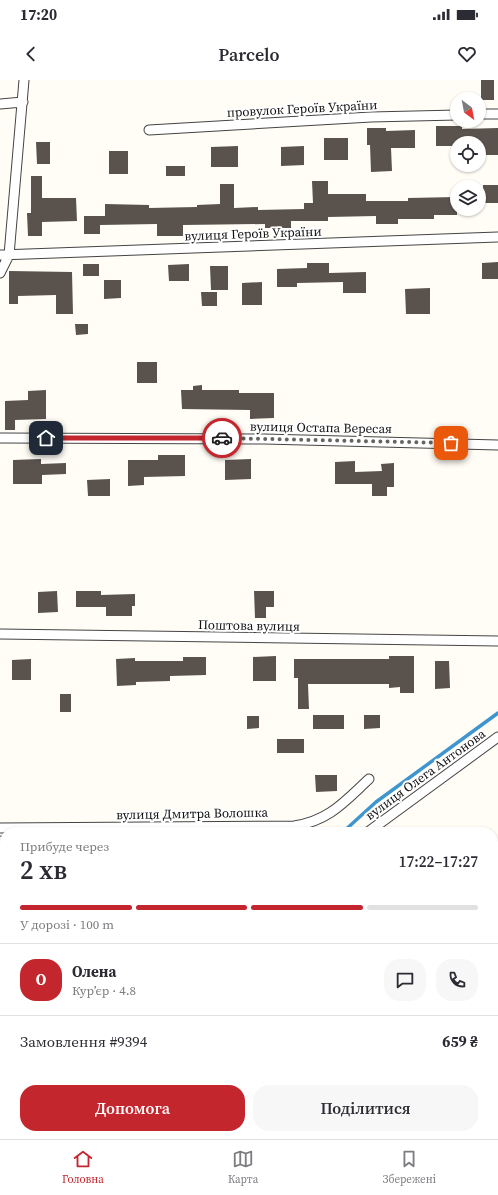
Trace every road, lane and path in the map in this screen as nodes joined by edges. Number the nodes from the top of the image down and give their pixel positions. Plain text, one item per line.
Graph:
1 (24, 80) edge
2 (23, 102) junction
3 (0, 104) edge
4 (486, 114) edge
5 (498, 114) edge
6 (450, 115) edge
7 (149, 130) dead end
8 (498, 237) edge
9 (4, 255) edge
10 (0, 273) edge
11 (0, 438) edge
12 (498, 445) edge
13 (0, 634) edge
14 (498, 641) edge
15 (498, 737) edge
16 (493, 743) edge
17 (369, 779) dead end
18 (147, 827) edge
19 (375, 827) edge

1 - 2 street
2 - 3 street
2 - 9 street
4 - 5 street
6 - 7 street, провулок Героїв України
8 - 9 street, вулиця Героїв України
9 - 10 street
11 - 12 street, вулиця Остапа Вересая
13 - 14 street, Поштова вулиця
15 - 16 street, вулиця Олега Антонова
16 - 19 street, вулиця Олега Антонова
17 - 18 street, вулиця Дмитра Волошка

